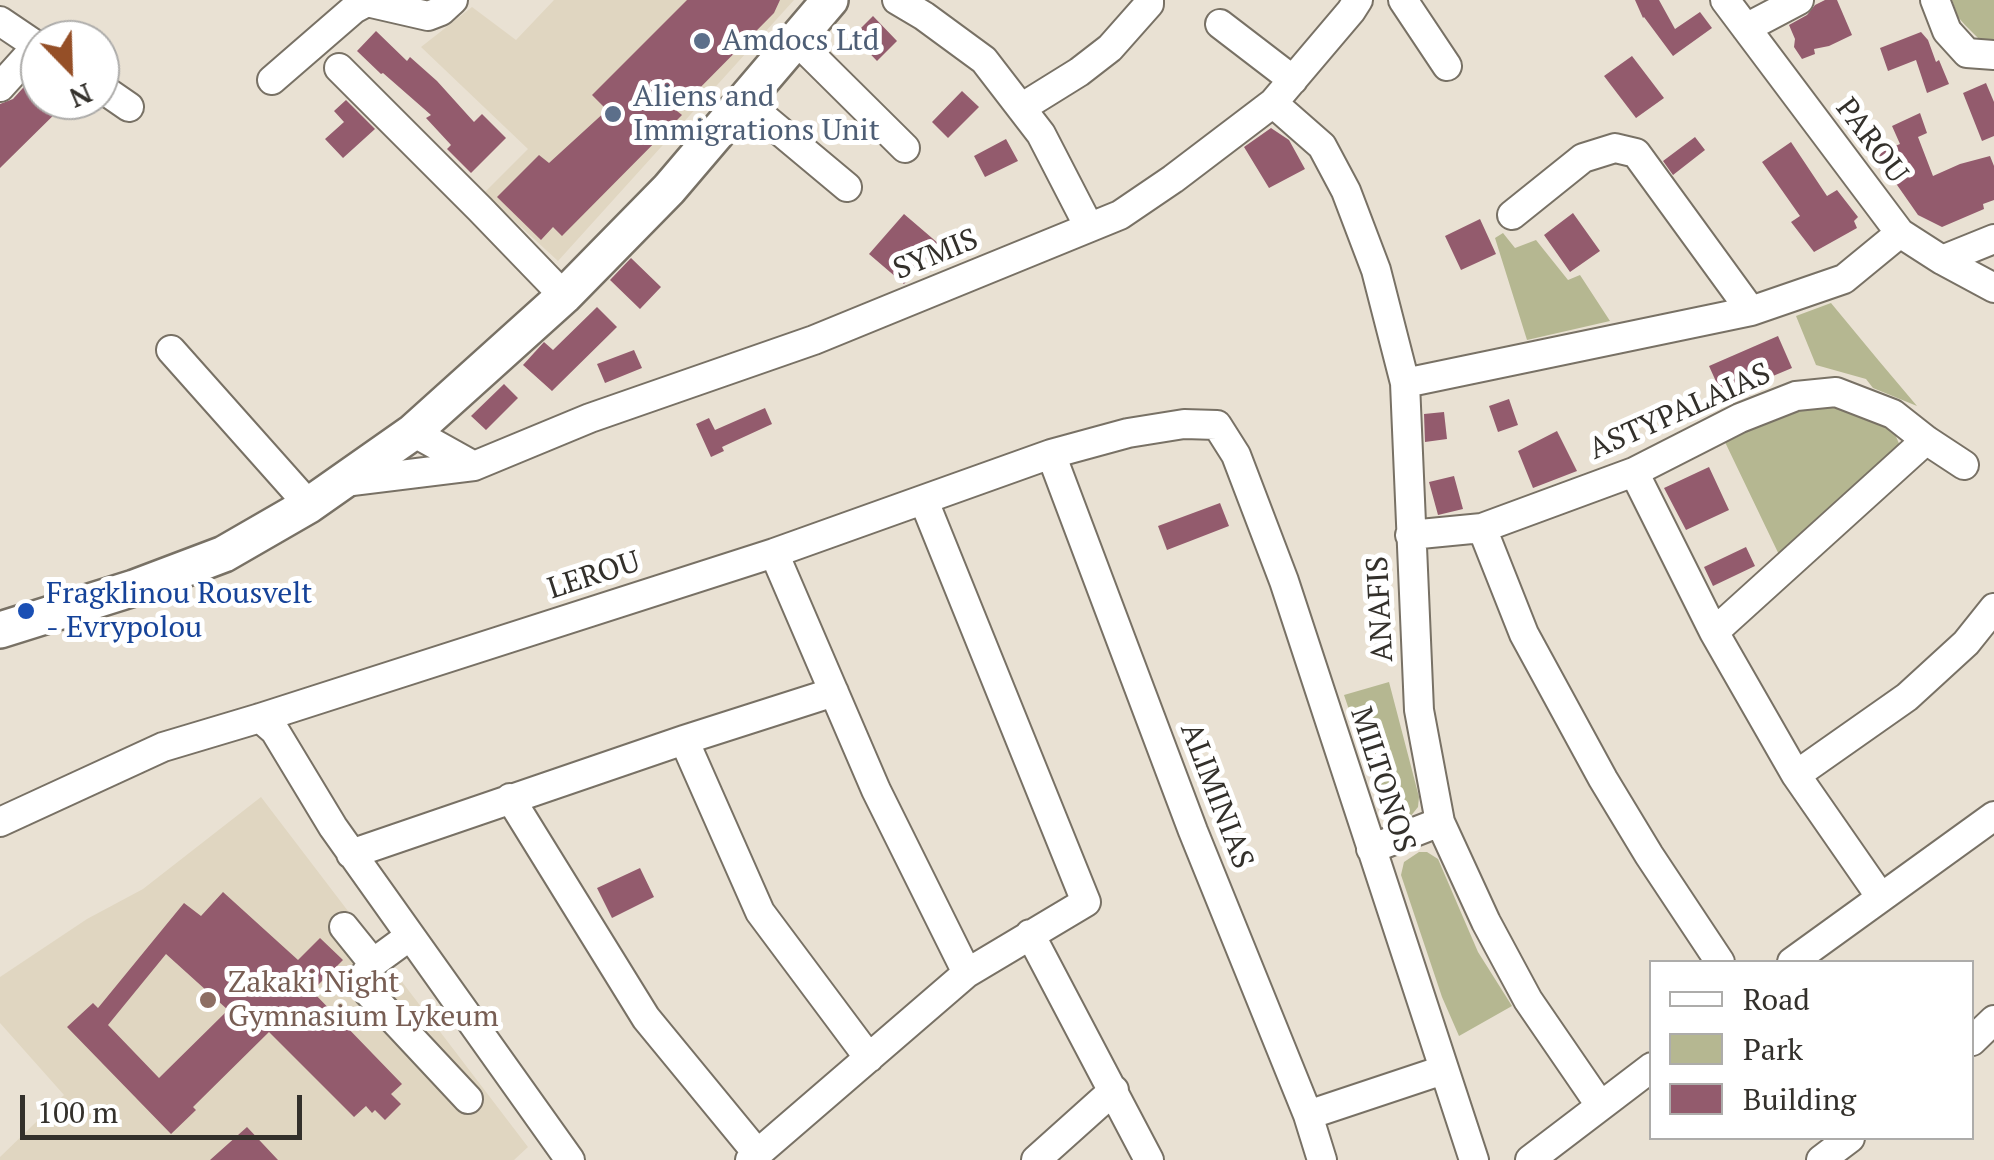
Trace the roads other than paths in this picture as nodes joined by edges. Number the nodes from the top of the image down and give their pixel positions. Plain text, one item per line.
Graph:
1 (453, 0) edge
2 (830, 0) edge
3 (897, 0) edge
4 (1150, 0) edge
5 (1358, 0) edge
6 (1403, 0) edge
7 (1725, 0) edge
8 (1799, 0) edge
9 (1934, 0) edge
10 (1220, 24) dead end
11 (1746, 28) junction
12 (796, 40) junction
13 (1994, 55) edge
14 (20, 66) edge
15 (1447, 66) dead end
16 (339, 68) dead end
17 (272, 80) dead end
18 (1293, 80) junction
19 (0, 87) edge
20 (120, 101) edge
21 (744, 101) junction
22 (1274, 102) junction
23 (129, 107) dead end
24 (1021, 108) junction
25 (905, 148) dead end
26 (846, 187) dead end
27 (1512, 215) dead end
28 (1090, 227) junction
29 (1900, 234) junction
30 (1994, 239) edge
31 (1942, 260) junction
32 (1994, 288) edge
33 (564, 296) junction
34 (1751, 311) junction
35 (170, 350) dead end
36 (1405, 383) junction
37 (1217, 425) joint
38 (413, 432) junction
39 (1926, 440) junction
40 (1051, 454) junction
41 (1964, 465) dead end
42 (474, 466) junction
43 (1634, 472) junction
44 (343, 482) junction
45 (924, 500) junction
46 (308, 505) junction
47 (1482, 528) junction
48 (1410, 535) junction
49 (774, 553) junction
50 (1994, 608) edge
51 (0, 630) edge
52 (1714, 632) junction
53 (834, 692) junction
54 (260, 718) junction
55 (684, 740) junction
56 (1796, 776) junction
57 (510, 798) junction
58 (1994, 816) edge
59 (0, 822) edge
60 (1440, 822) junction
61 (1370, 849) junction
62 (351, 854) junction
63 (1880, 896) junction
64 (344, 927) dead end
65 (1030, 934) junction
66 (410, 936) junction
67 (1719, 960) edge
68 (1795, 960) edge
69 (373, 963) junction
70 (967, 973) junction
71 (1994, 1020) edge
72 (1974, 1039) edge
73 (869, 1058) junction
74 (1649, 1069) edge
75 (1443, 1070) junction
76 (1114, 1090) junction
77 (468, 1100) dead end
78 (1600, 1105) junction
79 (1308, 1115) junction
80 (1847, 1140) edge
81 (754, 1157) edge
82 (570, 1160) edge
83 (1036, 1160) edge
84 (1149, 1160) edge
85 (1322, 1160) edge
86 (1474, 1160) edge
87 (1530, 1160) edge
88 (1820, 1160) edge

1 - 17 street
2 - 12 main road
3 - 24 street
4 - 24 street
5 - 18 street, SYMIS
6 - 15 street
7 - 11 street, PAROU
8 - 11 street
9 - 13 street
10 - 18 street
11 - 29 street, PAROU
12 - 21 main road
12 - 25 street
14 - 19 street
16 - 33 street
18 - 22 street, SYMIS
20 - 23 street
21 - 26 street
21 - 33 main road
22 - 28 street, SYMIS
22 - 36 street, ANAFIS
24 - 28 street
27 - 34 street
28 - 42 street, SYMIS
29 - 31 street, PAROU
29 - 34 street
30 - 31 street
31 - 32 street, PAROU
33 - 38 main road
34 - 36 street
35 - 46 street
36 - 48 street, ANAFIS
37 - 40 street, LEROU
37 - 61 street, MILTONOS
38 - 42 street
38 - 44 main road
39 - 41 street, ASTYPALAIAS
39 - 43 street, ASTYPALAIAS
39 - 52 street
40 - 45 street, LEROU
40 - 79 street, ALIMINIAS
42 - 44 street, SYMIS
43 - 47 street, ASTYPALAIAS
43 - 52 street
44 - 46 main road
45 - 49 street, LEROU
45 - 65 street
46 - 51 main road
47 - 48 street, ASTYPALAIAS
47 - 67 street
48 - 60 street, ANAFIS
49 - 53 street
49 - 54 street, LEROU
50 - 56 street
52 - 56 street
53 - 55 street
53 - 70 street
54 - 59 street, LEROU
54 - 62 street
55 - 57 street
55 - 73 street
56 - 63 street
57 - 62 street
57 - 81 street
58 - 63 street
60 - 61 street
60 - 78 street, ANAFIS
61 - 75 street, MILTONOS
62 - 66 street
63 - 68 street
64 - 69 street
65 - 70 street
65 - 76 street
66 - 69 street
66 - 82 street
69 - 77 street
70 - 73 street
71 - 72 street
73 - 81 street
74 - 78 street
75 - 79 street
75 - 86 street, MILTONOS
76 - 83 street
76 - 84 street
78 - 87 street
79 - 85 street, ALIMINIAS
80 - 88 street

